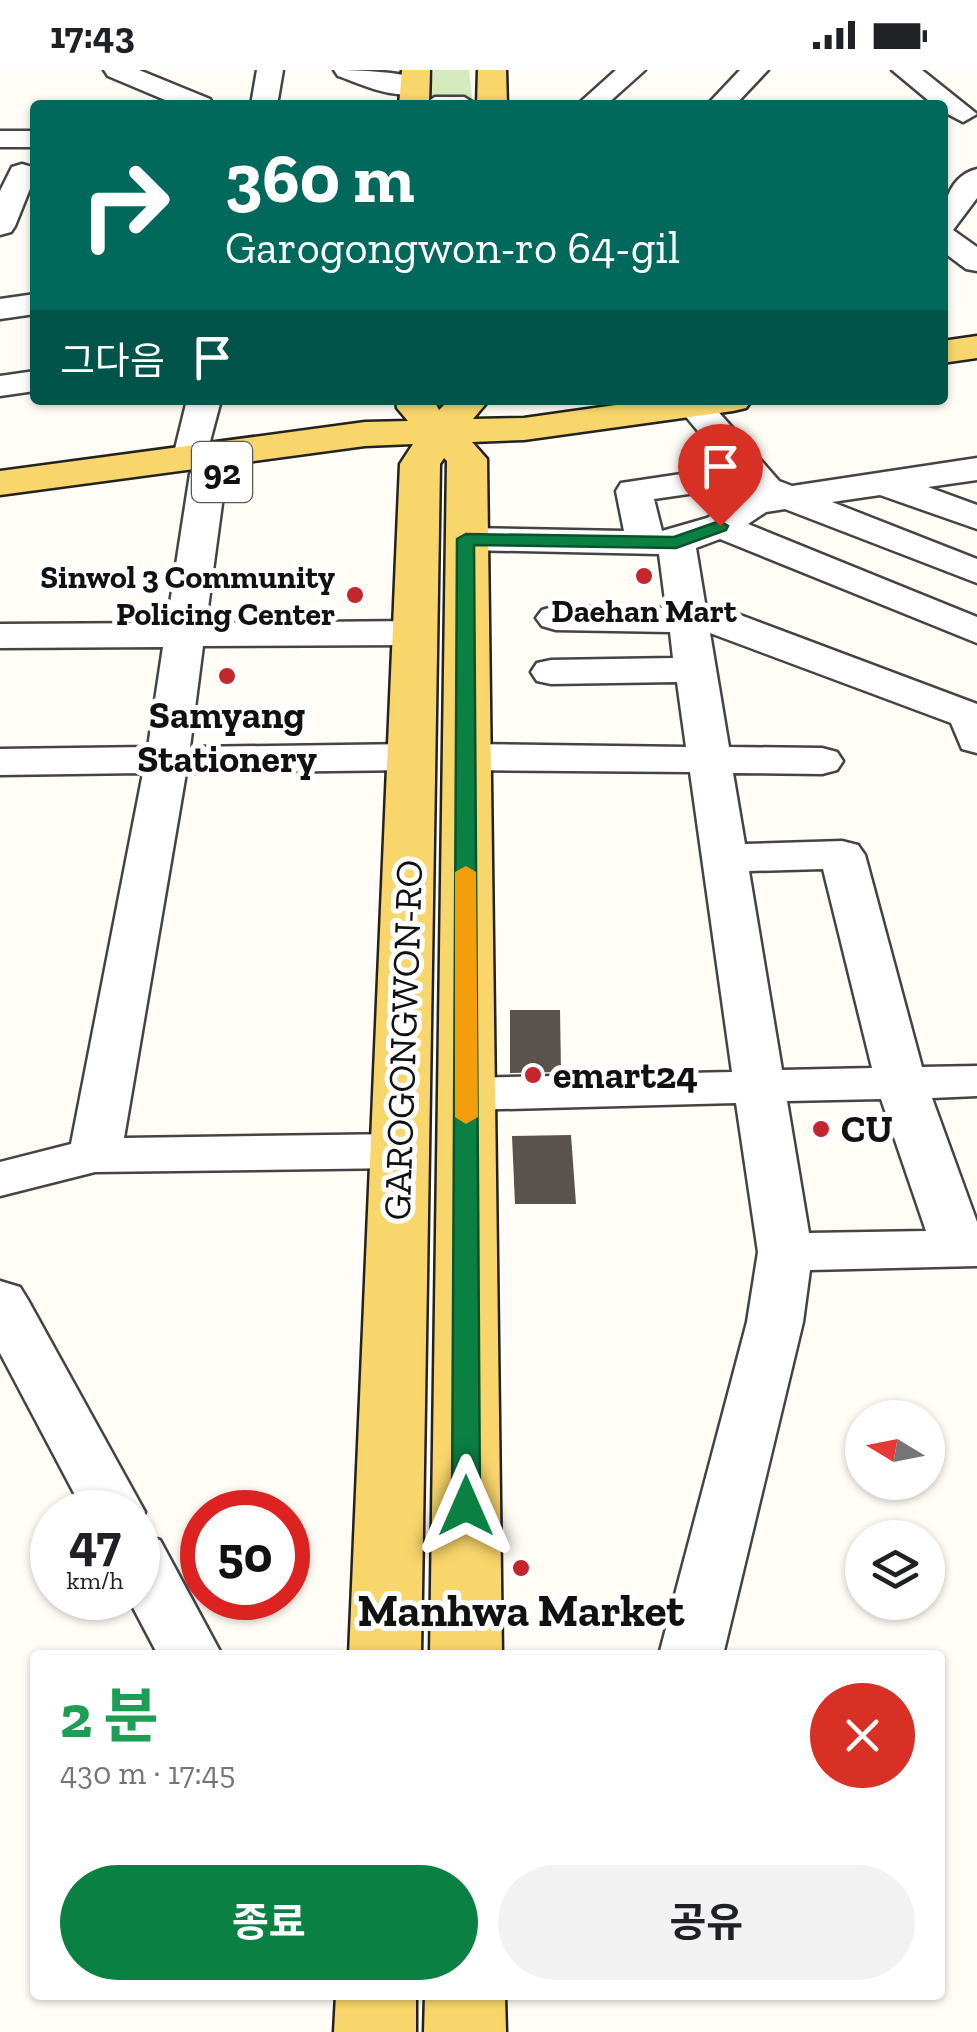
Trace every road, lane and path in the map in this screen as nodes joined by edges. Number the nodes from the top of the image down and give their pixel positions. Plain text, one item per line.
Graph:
1 (117, 70) edge
2 (270, 70) edge
3 (347, 70) edge
4 (492, 70) edge
5 (632, 70) edge
6 (755, 70) edge
7 (905, 70) edge
8 (150, 77) edge
9 (420, 91) edge
10 (191, 100) edge
11 (265, 100) edge
12 (448, 100) edge
13 (492, 100) edge
14 (596, 100) edge
15 (725, 100) edge
16 (942, 100) edge
17 (0, 139) edge
18 (30, 139) edge
19 (971, 171) edge
20 (19, 173) edge
21 (948, 213) edge
22 (6, 238) edge
23 (948, 242) edge
24 (967, 260) edge
25 (30, 305) edge
26 (0, 309) edge
27 (977, 347) edge
28 (948, 351) edge
29 (977, 366) edge
30 (948, 370) edge
31 (30, 382) edge
32 (0, 386) edge
33 (204, 405) edge
34 (554, 405) edge
35 (700, 405) edge
36 (694, 406) junction
37 (442, 410) edge
38 (200, 466) junction
39 (977, 469) edge
40 (753, 474) junction
41 (0, 483) edge
42 (882, 483) junction
43 (784, 498) junction
44 (0, 504) edge
45 (977, 518) edge
46 (680, 536) junction
47 (466, 539) junction
48 (977, 572) edge
49 (556, 618) dead end
50 (687, 618) junction
51 (977, 632) edge
52 (415, 633) junction
53 (186, 634) junction
54 (0, 636) edge
55 (695, 670) junction
56 (551, 672) dead end
57 (975, 723) edge
58 (411, 757) junction
59 (466, 757) junction
60 (166, 760) junction
61 (709, 760) junction
62 (822, 760) dead end
63 (0, 762) edge
64 (724, 858) junction
65 (977, 1081) edge
66 (902, 1083) junction
67 (759, 1086) junction
68 (466, 1094) junction
69 (400, 1151) junction
70 (95, 1155) junction
71 (0, 1179) edge
72 (968, 1248) edge
73 (785, 1252) junction
74 (0, 1300) edge
75 (102, 1490) edge
76 (160, 1598) edge
77 (187, 1650) edge
78 (386, 1650) edge
79 (466, 1650) edge
80 (692, 1650) edge
81 (376, 2000) edge
82 (465, 2000) edge
83 (374, 2032) edge
84 (465, 2032) edge

1 - 8 street
2 - 11 street
3 - 9 street
4 - 13 main road
5 - 14 street
6 - 15 street
7 - 16 street
8 - 10 street
9 - 12 street
17 - 18 street
19 - 21 street
20 - 22 street
23 - 24 street
25 - 26 street
27 - 28 main road
29 - 30 main road
31 - 32 street
33 - 38 street
34 - 37 main road, 92
35 - 36 main road, 92
36 - 37 main road, 92
36 - 40 street
37 - 38 main road, 92
37 - 47 main road, GAROGONGWON-RO
37 - 52 main road, GAROGONGWON-RO
38 - 41 main road, 92
38 - 44 main road, 92
38 - 53 street
39 - 42 street
40 - 43 street
40 - 46 street
42 - 43 street
42 - 45 street
43 - 46 street
43 - 48 street
46 - 47 street
46 - 50 street
46 - 51 street
47 - 59 main road, GAROGONGWON-RO
49 - 50 street
50 - 55 street
50 - 57 street
52 - 53 street
52 - 58 main road, GAROGONGWON-RO
53 - 54 street
53 - 60 street
55 - 56 street
55 - 61 street
58 - 60 street
58 - 69 main road, GAROGONGWON-RO
59 - 61 street
59 - 68 main road, GAROGONGWON-RO
60 - 63 street
60 - 70 street
61 - 62 street
61 - 64 street
64 - 66 street
64 - 67 street
65 - 66 street
66 - 67 street
66 - 72 street
67 - 68 street
67 - 73 street
68 - 79 main road, GAROGONGWON-RO
69 - 70 street
69 - 78 main road, GAROGONGWON-RO
70 - 71 street
72 - 73 street
73 - 80 street
74 - 75 street
76 - 77 street
81 - 83 main road
82 - 84 main road

